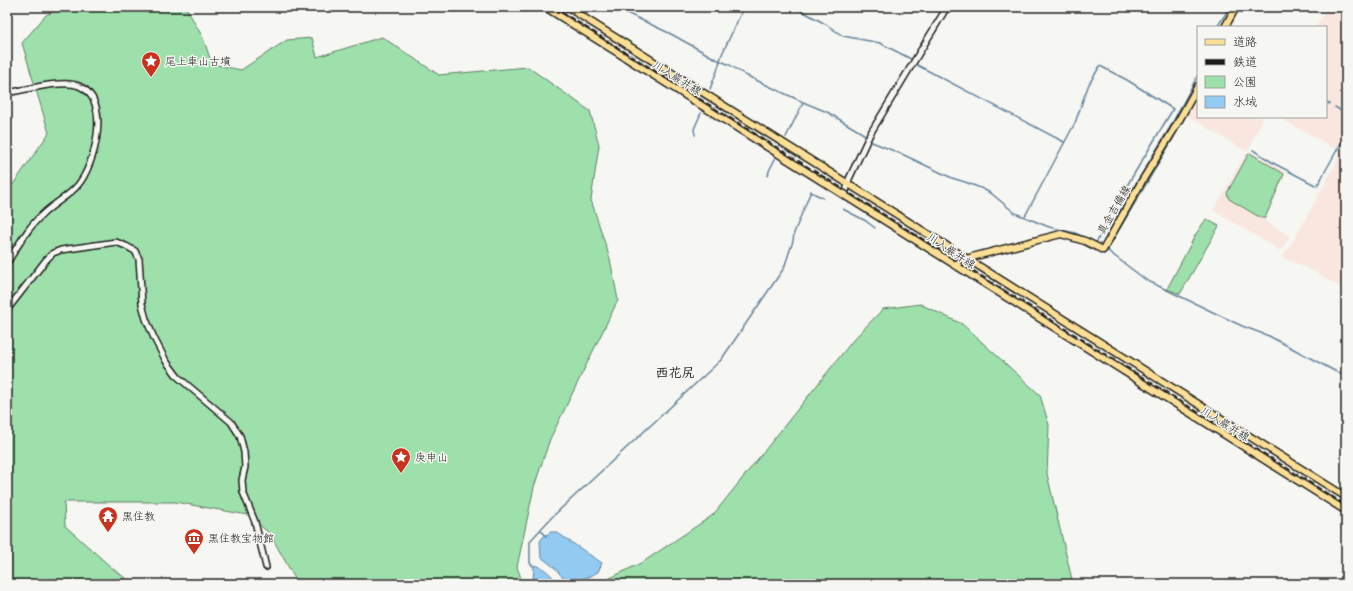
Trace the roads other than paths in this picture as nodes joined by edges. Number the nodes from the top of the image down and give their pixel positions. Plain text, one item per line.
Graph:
1 (545, 7) edge
2 (567, 7) edge
3 (947, 7) edge
4 (1236, 7) edge
5 (1226, 26) edge
6 (1197, 88) edge
7 (7, 93) edge
8 (848, 184) junction
9 (844, 196) junction
10 (968, 259) junction
11 (7, 263) edge
12 (954, 265) junction
13 (7, 310) edge
14 (1346, 497) edge
15 (1346, 511) edge
16 (266, 567) dead end

1 - 9 main road, 川入巌井線
2 - 8 main road, 川入巌井線
3 - 8 street
4 - 5 main road
6 - 10 main road, 真金吉備線
7 - 11 street
8 - 9 street
8 - 10 main road, 川入巌井線
9 - 12 main road, 川入巌井線
10 - 12 main road, 真金吉備線
10 - 14 main road, 川入巌井線
12 - 15 main road, 川入巌井線
13 - 16 street

